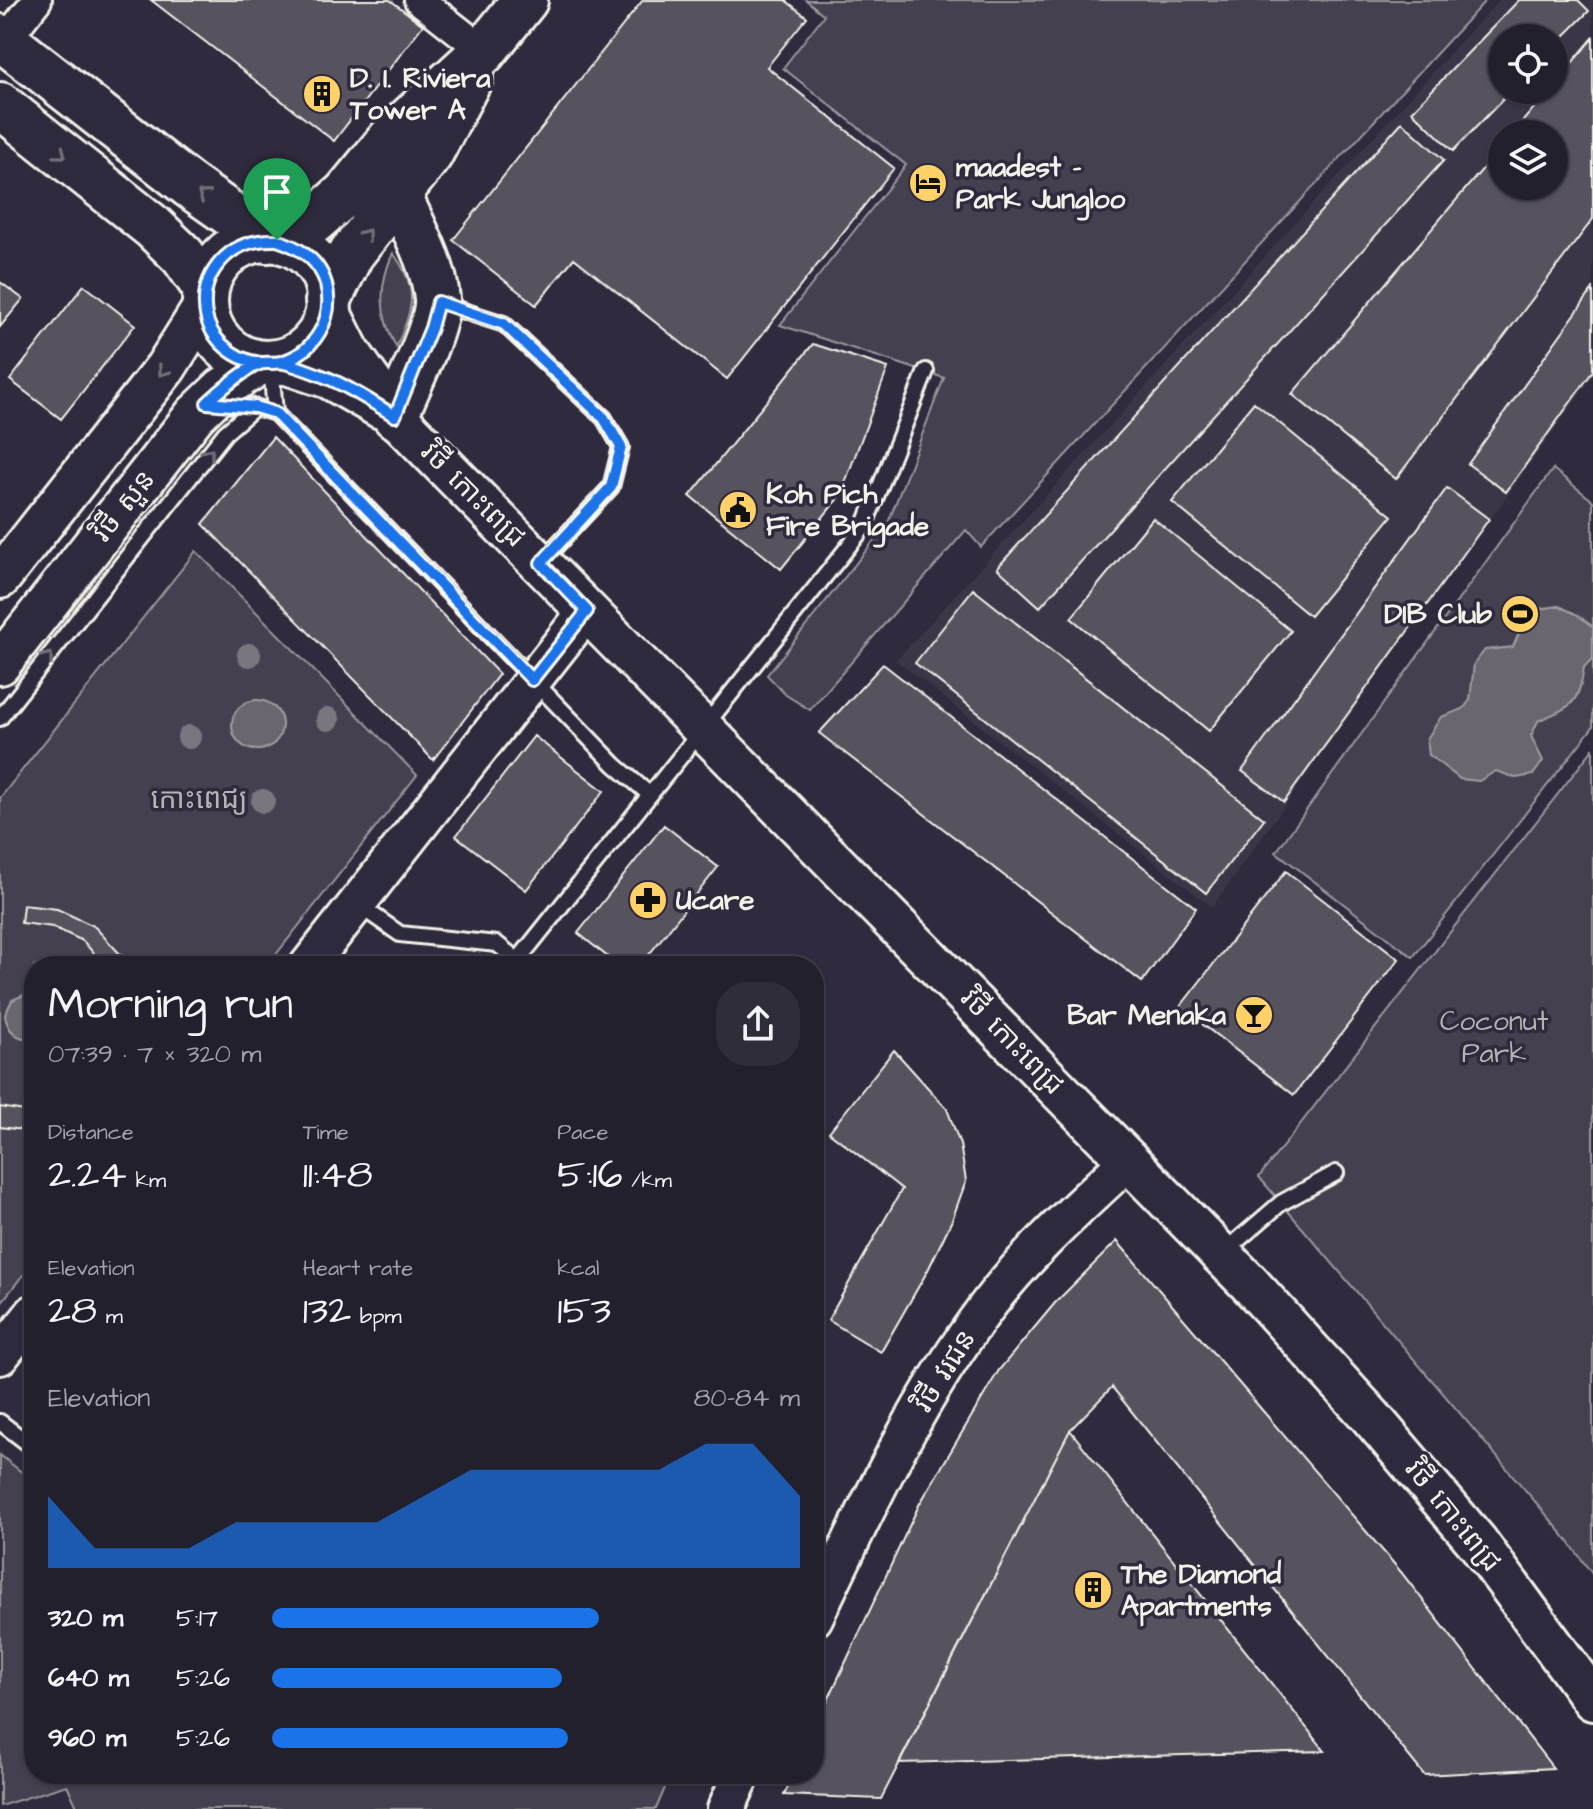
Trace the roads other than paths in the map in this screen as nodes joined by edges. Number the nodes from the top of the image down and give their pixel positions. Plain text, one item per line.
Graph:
1 (37, 0) edge
2 (419, 0) edge
3 (525, 0) edge
4 (2, 42) edge
5 (484, 51) junction
6 (0, 105) edge
7 (398, 194) junction
8 (272, 240) junction
9 (206, 297) junction
10 (438, 302) junction
11 (328, 305) junction
12 (271, 363) junction
13 (926, 371) dead end
14 (207, 403) junction
15 (255, 407) junction
16 (275, 413) junction
17 (395, 416) junction
18 (152, 498) junction
19 (541, 563) junction
20 (0, 578) edge
21 (587, 611) junction
22 (0, 664) edge
23 (532, 680) junction
24 (0, 718) edge
25 (703, 728) junction
26 (649, 794) junction
27 (357, 904) junction
28 (316, 956) edge
29 (513, 956) edge
30 (527, 956) edge
31 (1128, 1161) junction
32 (1336, 1173) dead end
33 (1221, 1255) junction
34 (24, 1326) edge
35 (0, 1356) edge
36 (0, 1422) edge
37 (24, 1440) edge
38 (824, 1597) edge
39 (1593, 1700) edge
40 (737, 1784) edge
41 (726, 1809) edge

1 - 4 street
2 - 5 street
3 - 5 main road
8 -> 4 main road
5 - 7 main road
5 - 8 main road
6 -> 9 main road
7 - 10 main road
11 -> 7 main road
8 - 9 main road
8 - 11 main road
9 - 12 main road
9 -> 20 main road, វិថី សួន
10 - 17 main road
10 - 19 lane
11 - 12 main road
11 - 17 main road, វិថី កោះពេជ្រ
12 - 14 main road, វិថី សួន
12 - 16 lane
12 - 17 main road, វិថី កោះពេជ្រ
13 - 25 lane
14 - 15 lane
14 - 18 main road, វិថី សួន
15 - 16 lane
18 -> 15 lane
16 - 23 lane
17 - 19 main road, វិថី កោះពេជ្រ
18 - 22 main road, វិថី សួន
24 -> 18 lane
19 - 21 main road, វិថី កោះពេជ្រ
21 - 23 street
21 - 25 main road, វិថី កោះពេជ្រ
23 - 26 lane
23 - 27 street
25 - 26 lane
25 - 31 main road, វិថី កោះពេជ្រ
26 - 30 lane
27 - 28 street
27 - 29 lane
31 - 33 main road, វិថី កោះពេជ្រ
31 - 38 street, វិថី វរជន
32 - 33 lane
33 - 39 main road, វិថី កោះពេជ្រ
34 - 35 street
36 - 37 lane
40 - 41 street

